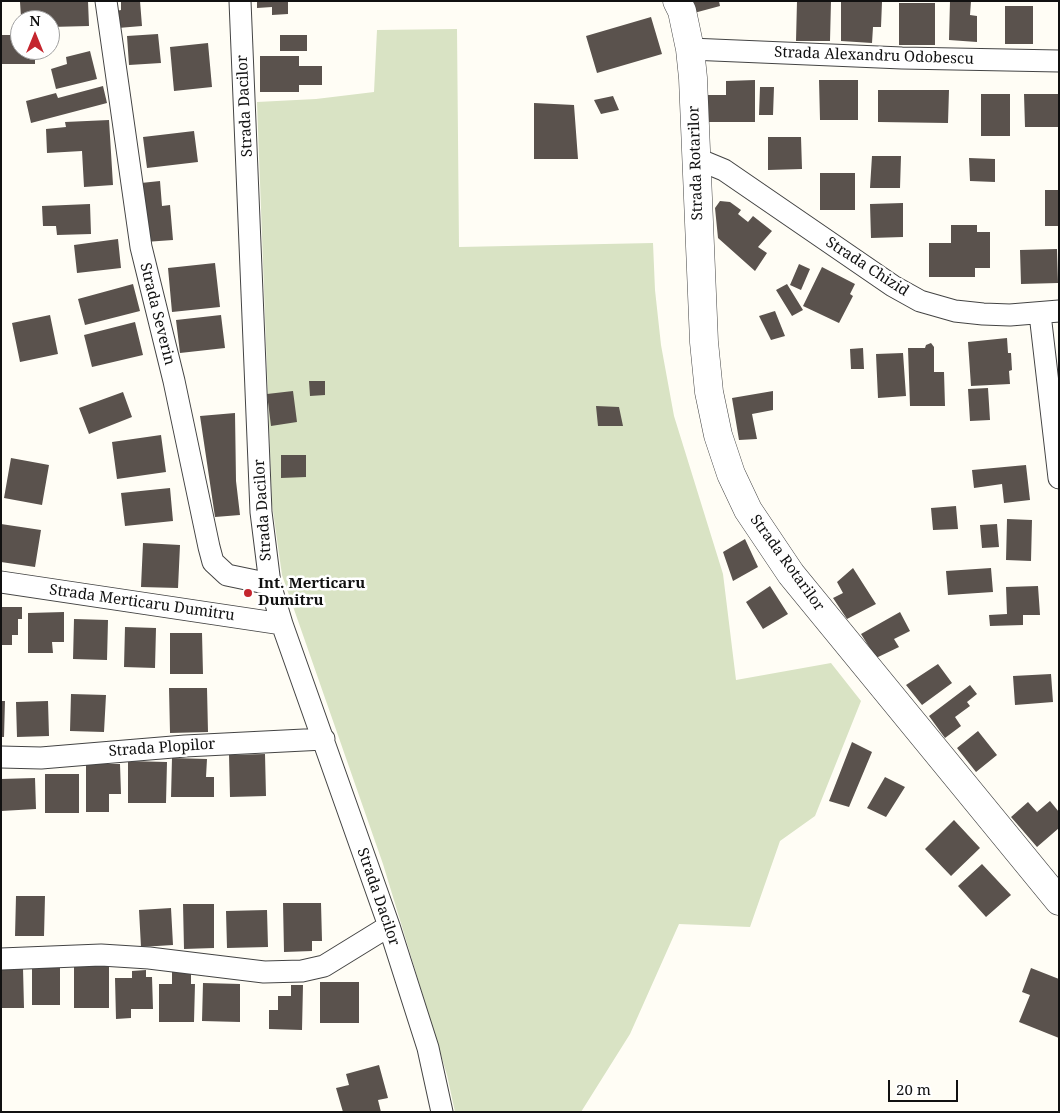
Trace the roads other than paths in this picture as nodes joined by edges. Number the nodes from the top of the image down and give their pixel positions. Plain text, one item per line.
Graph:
1 (106, 1) edge
2 (240, 1) edge
3 (677, 1) edge
4 (690, 49) junction
5 (1059, 61) edge
6 (695, 158) junction
7 (1049, 312) edge
8 (1059, 478) edge
9 (1, 582) edge
10 (270, 584) junction
11 (282, 624) junction
12 (324, 739) junction
13 (1, 757) edge
14 (1059, 900) edge
15 (389, 926) junction
16 (1, 959) edge
17 (442, 1112) edge

1 - 10 street, Strada Severin
2 - 10 street, Strada Dacilor
3 - 4 street, Strada Rotarilor
4 - 5 street, Strada Alexandru Odobescu
4 - 6 street, Strada Rotarilor
6 - 7 street, Strada Chizid
6 - 14 street, Strada Rotarilor
7 - 8 street
9 - 11 street, Strada Merticaru Dumitru
10 - 11 street, Strada Dacilor
11 - 12 street, Strada Dacilor
12 - 13 street, Strada Plopilor
12 - 15 street, Strada Dacilor
15 - 16 street
15 - 17 street, Strada Dacilor

